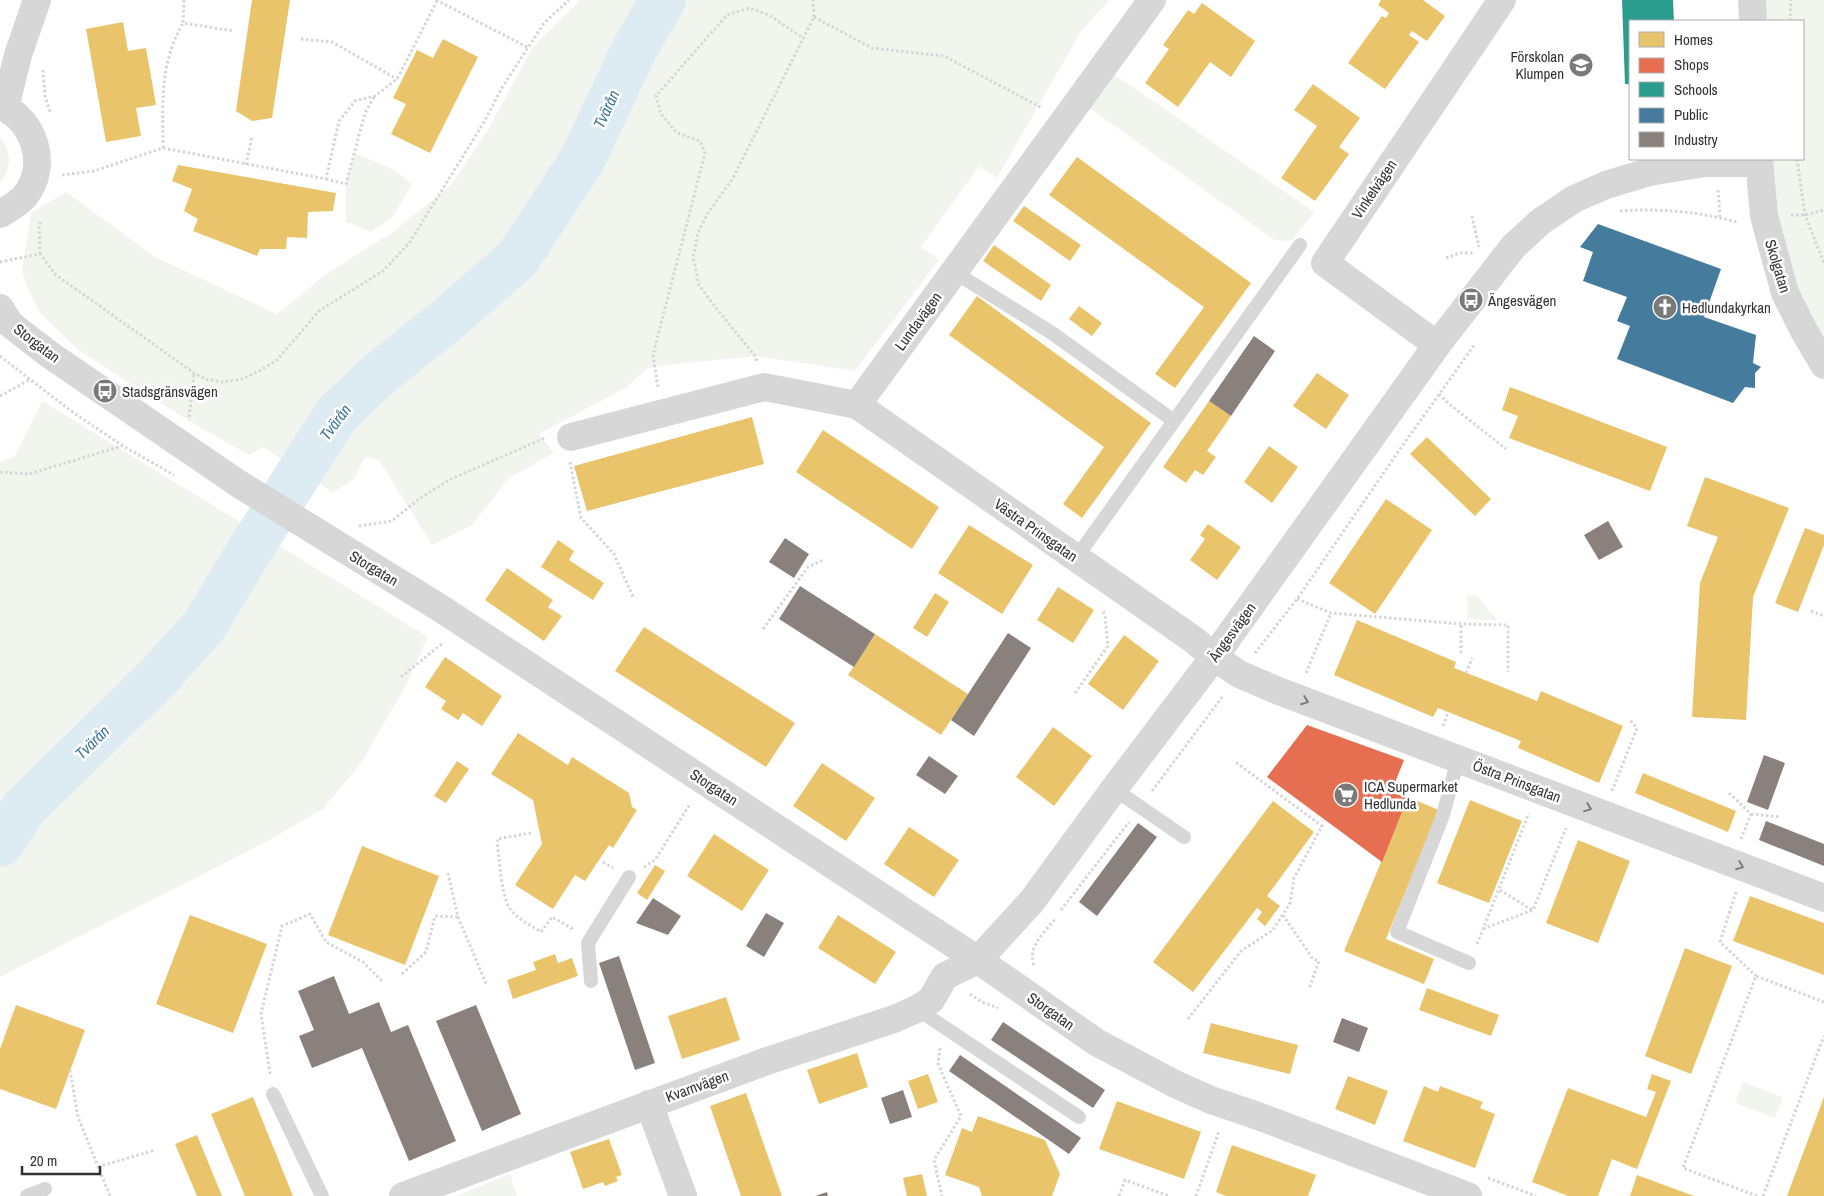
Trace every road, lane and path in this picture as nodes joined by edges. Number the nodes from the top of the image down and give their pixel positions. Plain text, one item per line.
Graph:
1 (37, 0) edge
2 (184, 0) edge
3 (436, 0) edge
4 (568, 0) edge
5 (813, 0) edge
6 (1152, 0) edge
7 (1502, 0) edge
8 (1752, 0) edge
9 (1791, 0) edge
10 (814, 17) junction
11 (1753, 20) edge
12 (1790, 20) edge
13 (183, 23) junction
14 (234, 31) dead end
15 (803, 38) junction
16 (300, 39) dead end
17 (529, 48) junction
18 (397, 79) junction
19 (375, 96) junction
20 (3, 106) edge
21 (1064, 120) junction
22 (252, 136) dead end
23 (163, 148) junction
24 (1797, 160) edge
25 (1759, 161) edge
26 (246, 165) junction
27 (59, 175) dead end
28 (326, 179) junction
29 (1824, 210) edge
30 (1611, 213) dead end
31 (0, 214) edge
32 (1805, 215) junction
33 (1472, 216) dead end
34 (1764, 216) junction
35 (1300, 245) dead end
36 (1446, 258) dead end
37 (0, 262) edge
38 (1824, 263) edge
39 (954, 272) junction
40 (0, 308) edge
41 (1476, 342) dead end
42 (1437, 345) junction
43 (0, 356) edge
44 (1824, 365) edge
45 (194, 373) junction
46 (29, 380) junction
47 (764, 387) junction
48 (1439, 394) junction
49 (0, 396) edge
50 (857, 405) junction
51 (662, 414) junction
52 (189, 421) dead end
53 (1174, 421) junction
54 (568, 437) junction
55 (123, 446) junction
56 (1506, 449) dead end
57 (0, 472) edge
58 (180, 477) dead end
59 (358, 526) dead end
60 (1076, 558) junction
61 (823, 560) dead end
62 (634, 599) dead end
63 (1297, 599) junction
64 (1100, 607) dead end
65 (1811, 611) dead end
66 (1331, 614) junction
67 (1824, 616) edge
68 (1462, 624) junction
69 (763, 629) dead end
70 (448, 639) dead end
71 (1461, 653) dead end
72 (1214, 657) junction
73 (1472, 658) dead end
74 (1508, 672) dead end
75 (1466, 673) dead end
76 (1239, 674) junction
77 (400, 677) dead end
78 (1303, 681) dead end
79 (1075, 693) dead end
80 (1629, 719) dead end
81 (1458, 759) junction
82 (1234, 761) dead end
83 (1114, 789) junction
84 (1729, 793) dead end
85 (1609, 798) dead end
86 (692, 802) dead end
87 (1141, 807) junction
88 (1751, 814) junction
89 (1780, 817) dead end
90 (1568, 822) dead end
91 (531, 833) dead end
92 (1184, 837) dead end
93 (1741, 840) dead end
94 (448, 873) dead end
95 (629, 877) joint
96 (1737, 889) dead end
97 (1500, 890) dead end
98 (1824, 898) edge
99 (1533, 910) junction
100 (1283, 915) junction
101 (458, 917) junction
102 (1483, 930) dead end
103 (588, 943) junction
104 (978, 960) junction
105 (1468, 963) dead end
106 (1036, 973) dead end
107 (402, 974) dead end
108 (945, 976) junction
109 (1756, 976) junction
110 (591, 981) dead end
111 (383, 982) dead end
112 (487, 986) dead end
113 (1309, 989) dead end
114 (1824, 1002) edge
115 (916, 1010) junction
116 (1006, 1012) dead end
117 (1188, 1019) dead end
118 (943, 1027) junction
119 (1824, 1036) edge
120 (70, 1070) dead end
121 (273, 1094) joint
122 (648, 1104) junction
123 (1079, 1117) dead end
124 (1220, 1128) dead end
125 (155, 1150) dead end
126 (98, 1167) junction
127 (45, 1188) dead end
128 (26, 1196) edge
129 (110, 1196) edge
130 (322, 1196) edge
131 (403, 1196) edge
132 (682, 1196) edge
133 (942, 1196) edge
134 (1119, 1196) edge
135 (1169, 1196) edge
136 (1196, 1196) edge
137 (1468, 1196) edge
138 (1757, 1196) edge
139 (1763, 1196) edge

1 - 20 street
2 - 13 path
3 - 17 path
3 - 18 path
4 - 17 path
5 - 10 path
6 - 21 street, Lundavägen
7 - 42 street, Vinkelvägen
8 - 11 street
9 - 12 path
10 - 15 path
10 - 21 path
13 - 14 path
13 - 23 path
15 - 47 path
15 - 51 path
16 - 18 path
17 - 45 path
18 - 19 path
19 - 28 path
19 - 28 path
20 - 31 street
21 - 39 street, Lundavägen
22 - 26 path
23 - 26 path
23 - 27 path
24 - 32 path
25 - 34 street, Skolgatan
25 - 42 street, Ängesvägen
26 - 28 path
29 - 32 path
30 - 34 path
32 - 34 path
32 - 38 path
33 - 36 path
34 - 44 street, Skolgatan
35 - 53 lane
37 - 45 path
39 - 50 street, Lundavägen
39 - 53 lane
40 - 104 street, Storgatan
41 - 48 path
42 - 72 street, Ängesvägen
43 - 46 path
45 - 52 path
46 - 49 path
46 - 55 path
47 - 50 street
47 - 51 street
48 - 56 path
48 - 63 path
50 - 60 street, Västra Prinsgatan
51 - 54 street
53 - 60 lane
54 - 59 path
54 - 62 path
55 - 57 path
55 - 58 path
60 - 72 street, Västra Prinsgatan
61 - 69 path
63 - 66 path
63 - 76 path
64 - 79 path
65 - 67 path
66 - 68 path
66 - 78 path
68 - 71 path
68 - 74 path
70 - 77 path
72 - 76 street, Östra Prinsgatan
72 - 83 street, Ängesvägen
73 - 75 path
76 -> 81 street, Östra Prinsgatan
76 - 87 path
80 - 85 path
81 -> 98 street, Östra Prinsgatan
81 - 105 lane
82 - 100 path
83 - 87 lane
83 - 104 street, Ängesvägen
84 - 88 path
86 - 95 path
87 - 92 lane
87 - 106 path
88 - 89 path
88 - 93 path
90 - 99 path
91 - 103 path
94 - 101 path
95 - 103 lane
96 - 109 path
97 - 99 path
99 - 102 path
100 - 113 path
100 - 117 path
101 - 107 path
101 - 112 path
103 - 110 lane
104 - 108 street
104 - 137 street, Storgatan
108 - 115 street, Kvarnvägen
108 - 116 path
109 - 114 path
109 - 138 path
111 - 121 path
115 - 118 lane
115 - 122 street, Kvarnvägen
118 - 123 lane
118 - 133 path
119 - 139 path
120 - 126 path
121 - 130 lane
122 - 131 street, Kvarnvägen
122 - 132 street
124 - 136 path
125 - 126 path
126 - 129 path
127 - 128 lane
134 - 135 path

